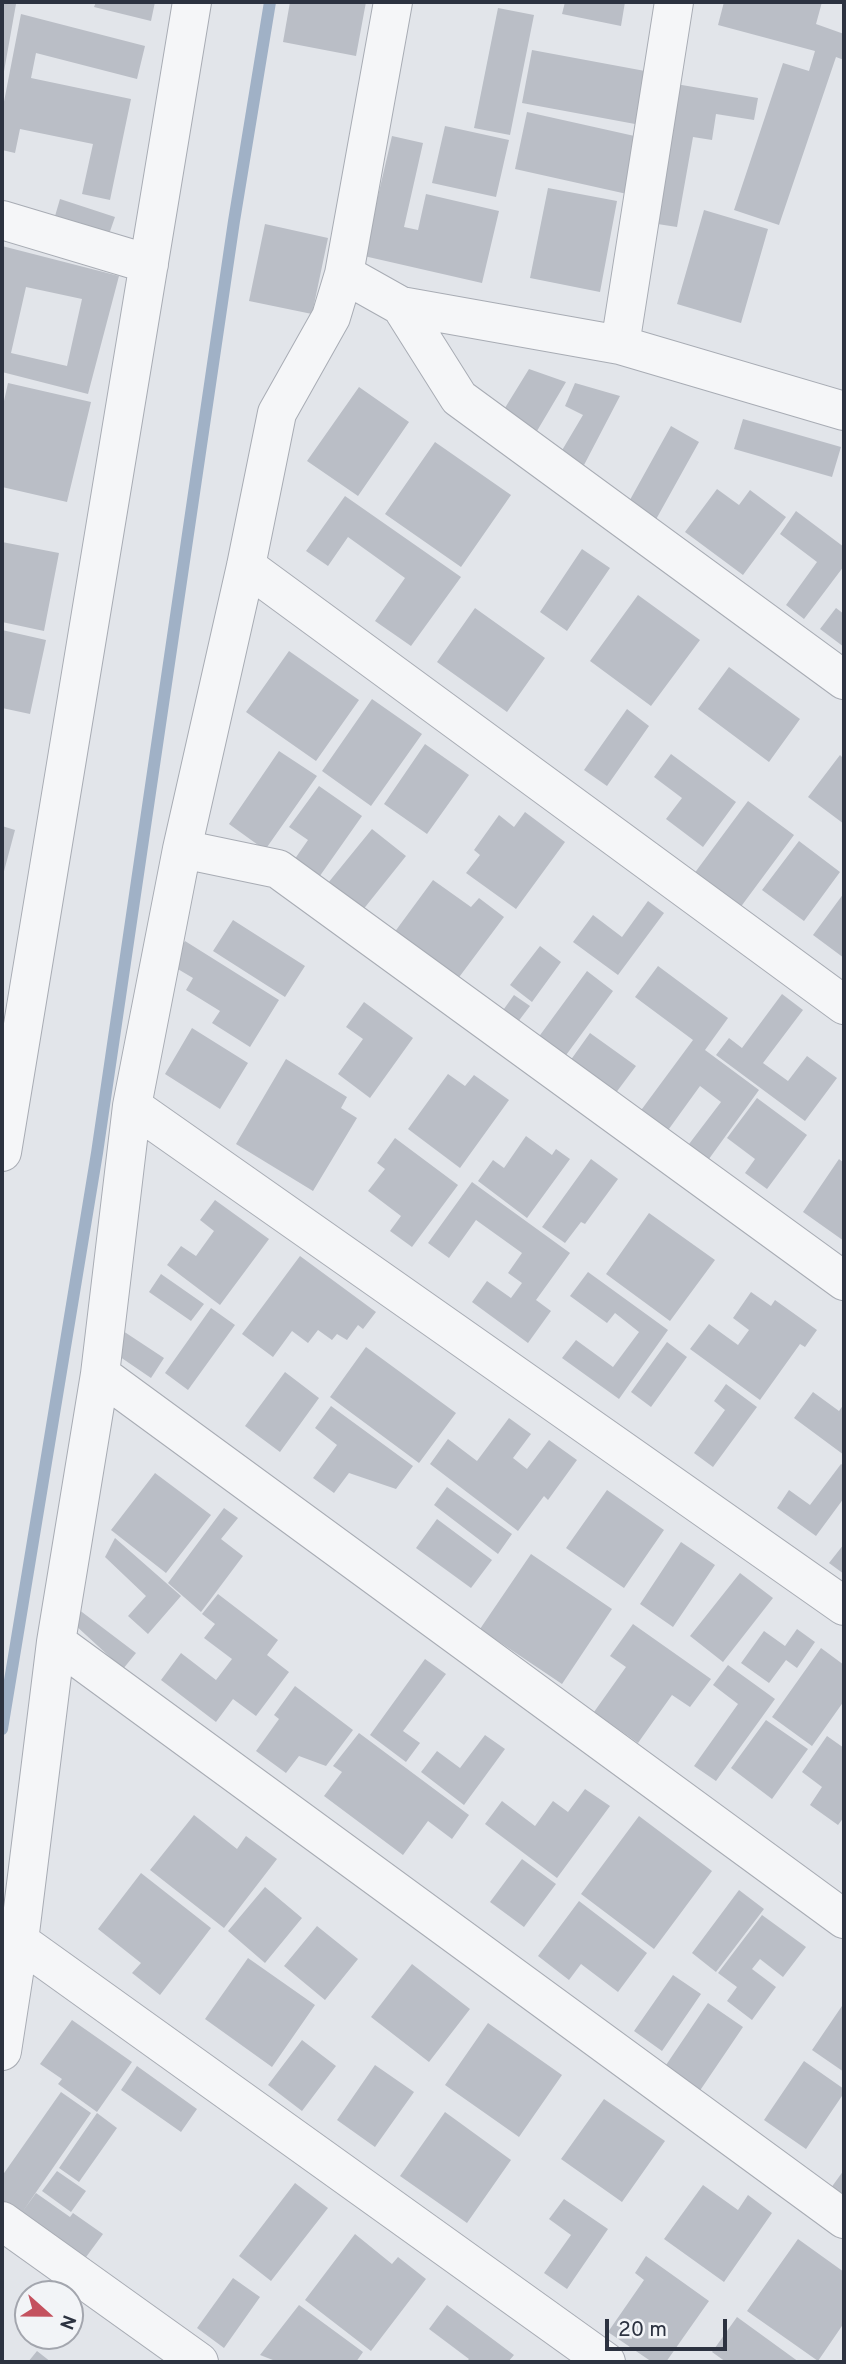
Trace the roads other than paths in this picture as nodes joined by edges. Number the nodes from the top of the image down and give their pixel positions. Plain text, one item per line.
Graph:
1 (192, 2) edge
2 (393, 2) edge
3 (674, 2) edge
4 (2, 220) edge
5 (149, 264) junction
6 (344, 275) junction
7 (401, 306) junction
8 (620, 345) junction
9 (844, 411) edge
10 (246, 566) junction
11 (844, 680) edge
12 (182, 849) junction
13 (844, 1005) edge
14 (132, 1106) junction
15 (2, 1152) edge
16 (844, 1281) edge
17 (100, 1374) junction
18 (844, 1606) edge
19 (55, 1642) junction
20 (844, 1919) edge
21 (19, 1941) junction
22 (2, 2051) edge
23 (844, 2219) edge
24 (2, 2221) edge
25 (199, 2362) edge
26 (606, 2362) edge

1 - 5 street
2 - 6 street
3 - 8 street
4 - 5 street
5 - 15 street
6 - 7 street
6 - 10 street
7 - 8 street
7 - 11 street
8 - 9 street
10 - 12 street
10 - 13 street
12 - 14 street
12 - 16 street
14 - 17 street
14 - 18 street
17 - 19 street
17 - 20 street
19 - 21 street
19 - 23 street
21 - 22 street
21 - 26 street
24 - 25 street

